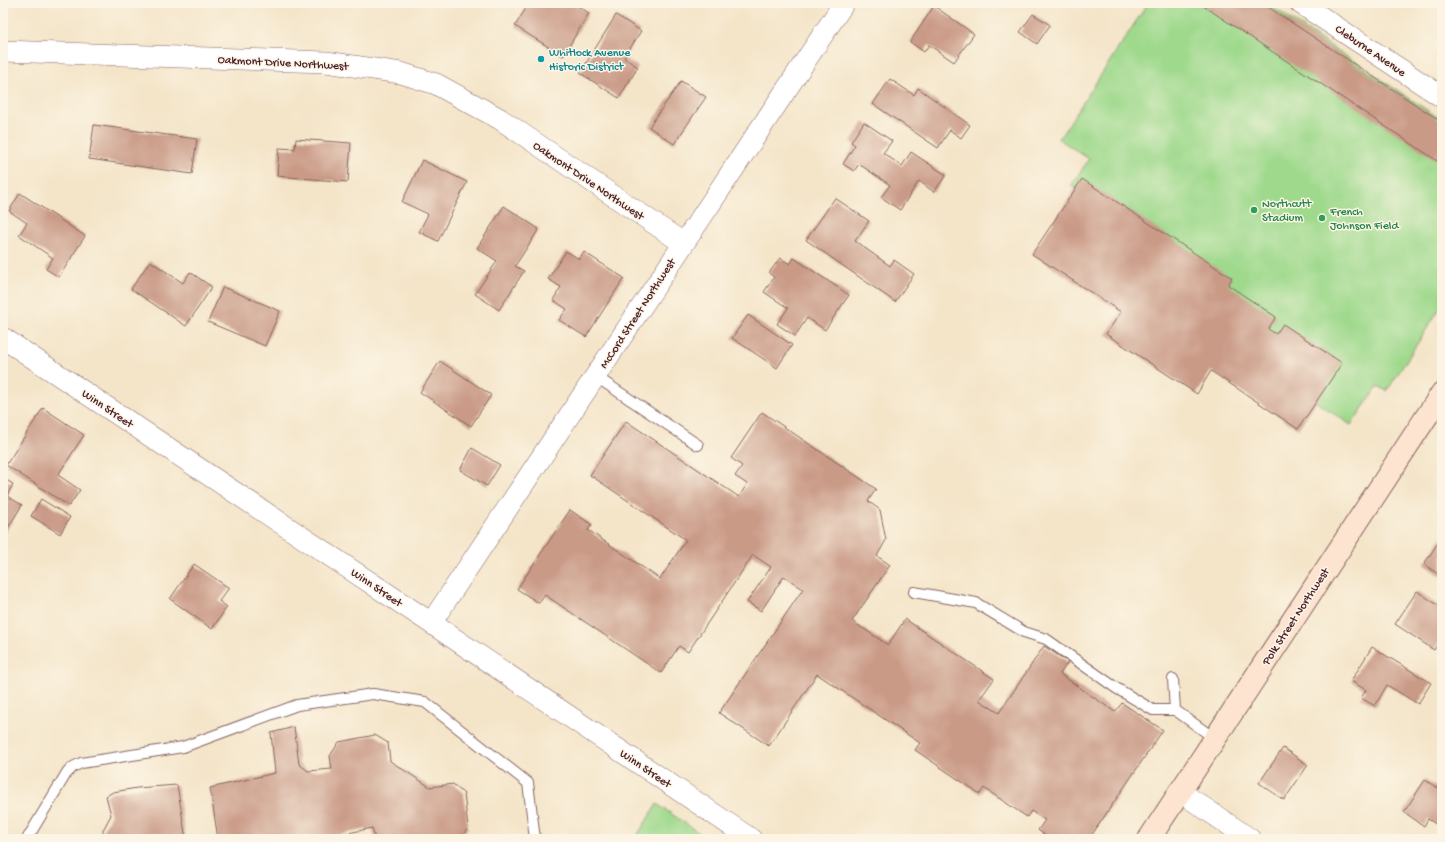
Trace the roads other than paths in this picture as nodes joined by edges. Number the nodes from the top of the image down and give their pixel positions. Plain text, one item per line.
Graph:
1 (844, 3) edge
2 (1300, 3) edge
3 (3, 51) edge
4 (1442, 97) edge
5 (683, 243) junction
6 (3, 338) edge
7 (595, 376) junction
8 (1442, 393) edge
9 (698, 446) dead end
10 (914, 592) dead end
11 (430, 623) junction
12 (1173, 679) dead end
13 (1175, 710) junction
14 (1214, 738) junction
15 (1179, 791) junction
16 (27, 839) edge
17 (535, 839) edge
18 (750, 839) edge
19 (1149, 839) edge
20 (1250, 839) edge

1 - 5 street, McCord Street Northwest
2 - 4 street, Cleburne Avenue
3 - 5 street, Oakmont Drive Northwest
5 - 7 street, McCord Street Northwest
6 - 11 street, Winn Street
7 - 9 lane
7 - 11 street, McCord Street Northwest
8 - 14 street, Polk Street Northwest
10 - 13 lane
11 - 18 street, Winn Street
12 - 13 lane
13 - 14 lane
14 - 15 street, Polk Street Northwest
15 - 19 street, Polk Street Northwest
15 - 20 street
16 - 17 lane

